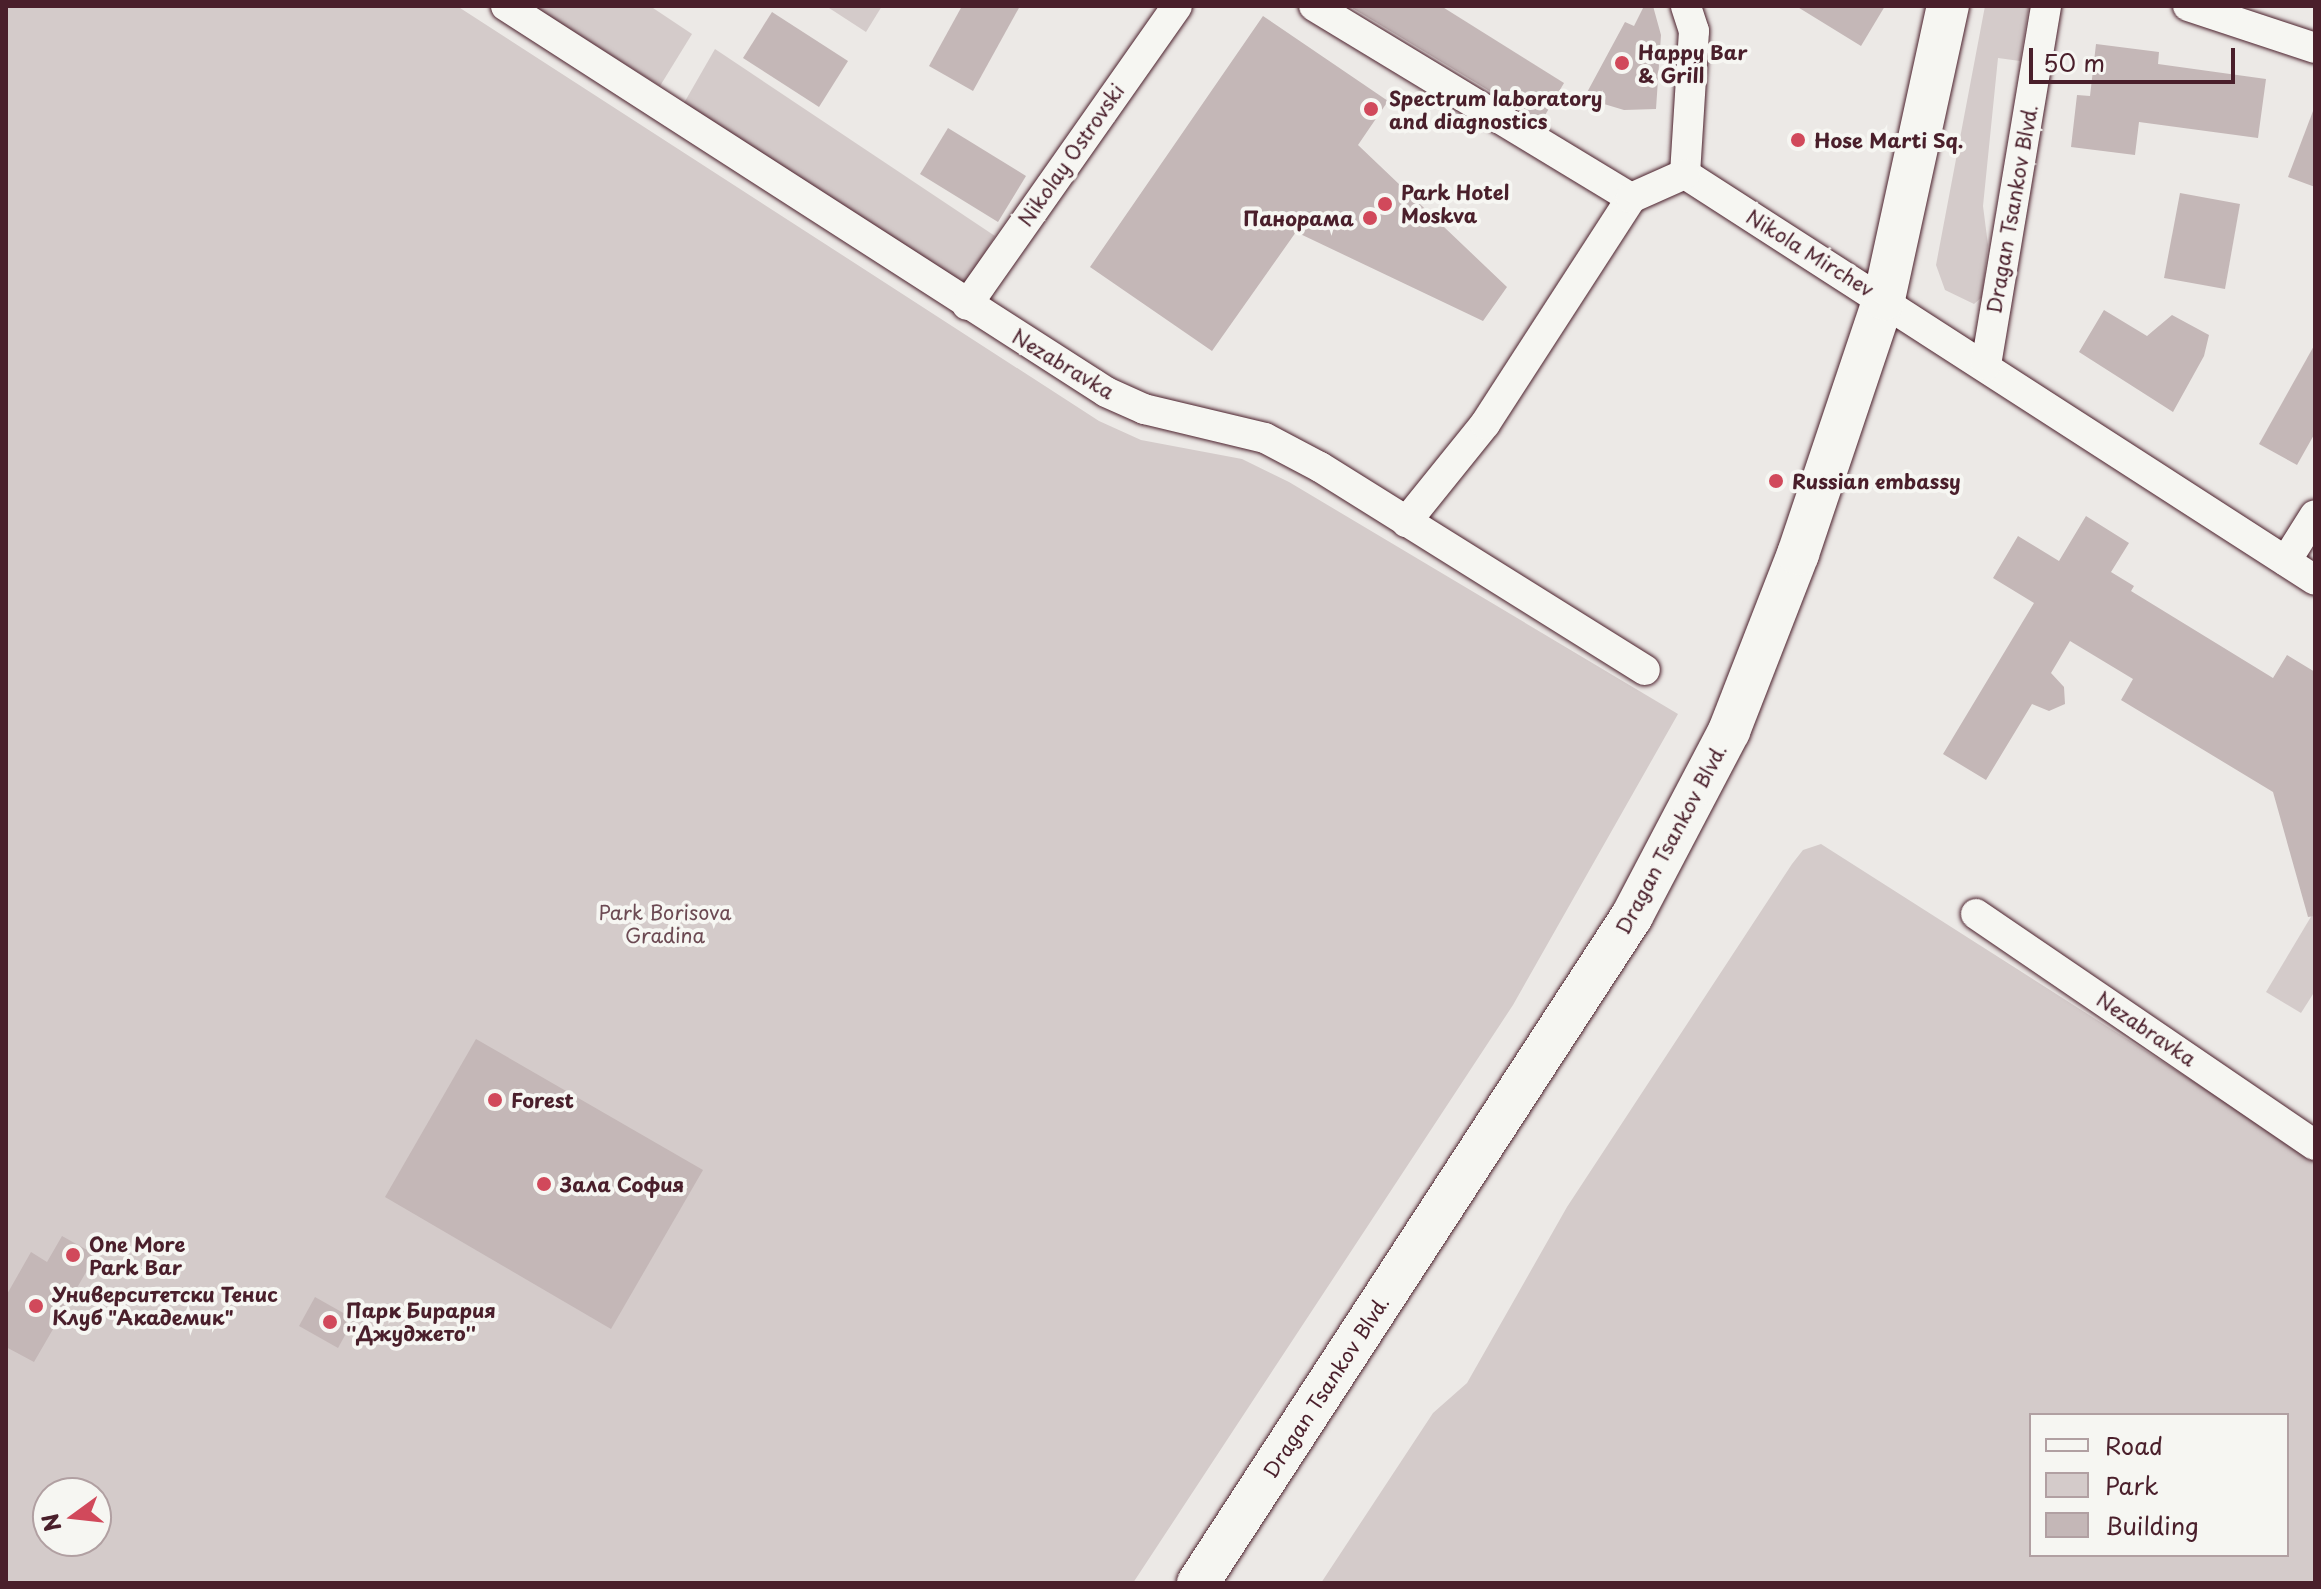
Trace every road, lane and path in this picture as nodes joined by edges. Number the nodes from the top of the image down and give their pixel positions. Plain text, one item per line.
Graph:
1 (506, 6) edge
2 (1177, 6) edge
3 (1314, 6) edge
4 (1686, 6) edge
5 (1948, 6) edge
6 (2046, 6) edge
7 (2188, 6) edge
8 (2315, 48) edge
9 (1685, 174) junction
10 (1631, 198) junction
11 (1884, 299) junction
12 (967, 305) junction
13 (1986, 365) junction
14 (2315, 515) edge
15 (1406, 522) junction
16 (2286, 561) junction
17 (2315, 580) edge
18 (1645, 670) dead end
19 (1976, 914) dead end
20 (2315, 1145) edge
21 (1198, 1583) edge

1 - 12 street, Nezabravka
2 - 12 street, Nikolay Ostrovski
3 - 10 street
4 - 9 street
5 - 11 main road, Dragan Tsankov Blvd.
6 - 13 street, Dragan Tsankov Blvd.
7 - 8 street
9 - 10 street
9 - 11 street, Nikola Mirchev
10 - 15 street
11 - 13 street, Nikola Mirchev
11 - 21 main road, Dragan Tsankov Blvd.
12 - 15 street, Nezabravka
13 - 16 street, Nikola Mirchev
14 - 16 street
15 - 18 street, Nezabravka
16 - 17 street, Nikola Mirchev
19 - 20 street, Nezabravka

